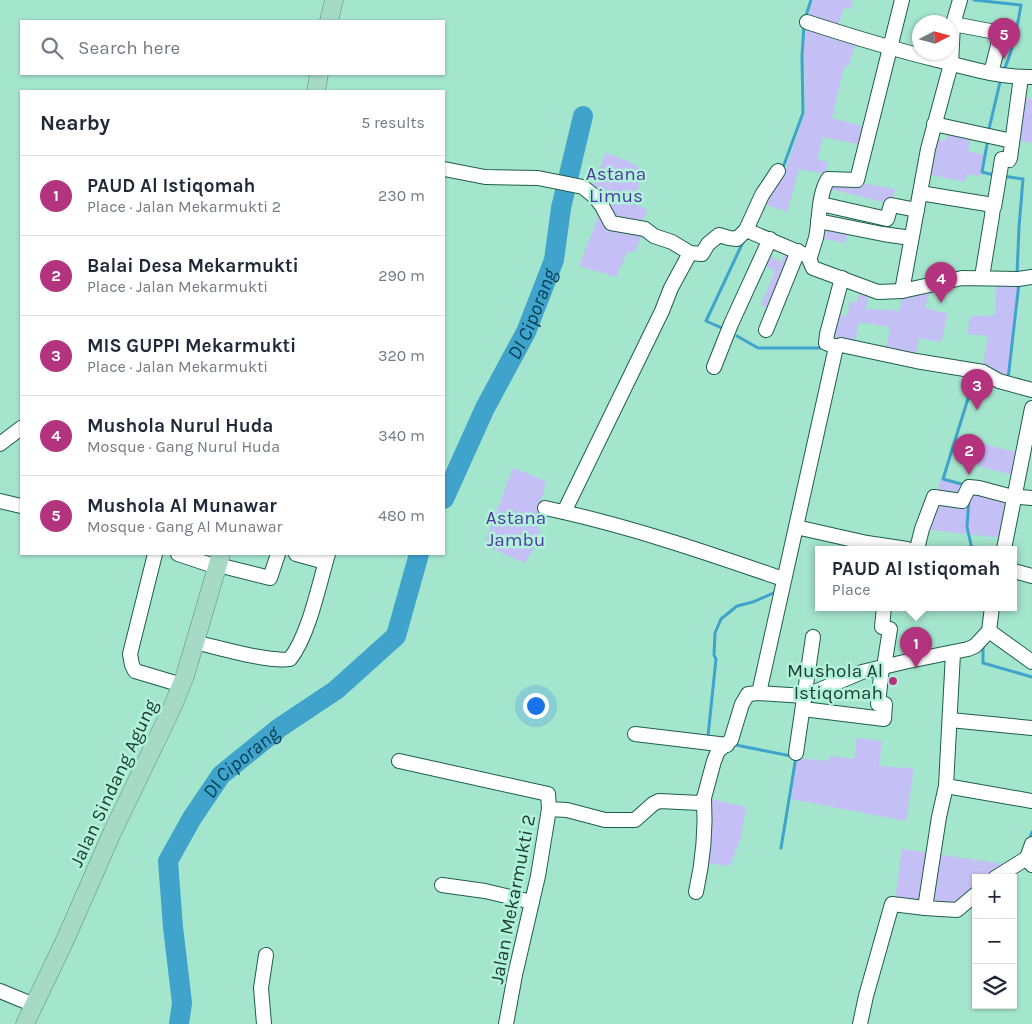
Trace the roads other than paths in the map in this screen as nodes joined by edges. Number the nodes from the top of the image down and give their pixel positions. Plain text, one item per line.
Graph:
1 (334, 0) edge
2 (902, 0) edge
3 (960, 0) edge
4 (956, 15) edge
5 (330, 20) edge
6 (807, 22) dead end
7 (957, 24) edge
8 (890, 48) junction
9 (951, 60) edge
10 (950, 64) junction
11 (991, 73) junction
12 (319, 75) edge
13 (1027, 77) edge
14 (316, 90) edge
15 (934, 124) junction
16 (1012, 141) junction
17 (445, 169) edge
18 (778, 171) dead end
19 (920, 193) junction
20 (821, 204) junction
21 (994, 207) junction
22 (917, 210) junction
23 (818, 221) junction
24 (746, 230) junction
25 (912, 238) junction
26 (770, 239) junction
27 (690, 253) junction
28 (804, 254) junction
29 (982, 277) junction
30 (1032, 277) edge
31 (842, 278) junction
32 (902, 290) junction
33 (766, 330) dead end
34 (836, 347) junction
35 (714, 367) dead end
36 (1032, 390) edge
37 (1032, 408) edge
38 (20, 429) edge
39 (0, 444) edge
40 (1016, 497) junction
41 (1032, 498) edge
42 (0, 500) edge
43 (20, 506) edge
44 (544, 508) dead end
45 (564, 512) junction
46 (796, 527) junction
47 (882, 546) edge
48 (919, 546) edge
49 (1005, 546) edge
50 (155, 555) edge
51 (183, 555) edge
52 (278, 555) edge
53 (304, 555) edge
54 (327, 558) edge
55 (219, 562) edge
56 (1017, 572) edge
57 (1032, 576) edge
58 (784, 580) junction
59 (884, 611) edge
60 (992, 611) edge
61 (989, 631) junction
62 (813, 637) dead end
63 (194, 642) junction
64 (953, 653) junction
65 (1032, 662) edge
66 (883, 667) junction
67 (182, 685) junction
68 (759, 693) junction
69 (804, 703) junction
70 (950, 720) junction
71 (1032, 728) edge
72 (635, 734) dead end
73 (726, 745) junction
74 (796, 753) dead end
75 (399, 761) dead end
76 (946, 786) junction
77 (704, 798) junction
78 (1032, 801) edge
79 (549, 809) junction
80 (1032, 844) edge
81 (1029, 862) edge
82 (1004, 874) edge
83 (442, 885) dead end
84 (696, 892) dead end
85 (972, 897) edge
86 (532, 902) junction
87 (925, 908) junction
88 (266, 955) dead end
89 (0, 991) edge
90 (34, 1005) junction
91 (25, 1024) edge
92 (264, 1024) edge
93 (506, 1024) edge
94 (860, 1024) edge

1 - 5 main road
2 - 8 street
3 - 4 street
6 - 8 street
7 - 11 street
8 - 10 street
8 - 20 street
9 - 10 street
10 - 11 street
10 - 15 street
11 - 13 street
12 - 14 main road
13 - 16 street
15 - 16 street
15 - 19 street
16 - 21 street
17 - 27 street
18 - 24 street
19 - 21 street
19 - 22 street
20 - 22 street
20 - 23 street
21 - 29 street
22 - 25 street
23 - 25 street
23 - 28 street
24 - 26 street
24 - 27 street
25 - 32 street
26 - 28 street
26 - 35 street
27 - 45 street
28 - 31 street
28 - 33 street
29 - 30 street
29 - 32 street
31 - 32 street
31 - 34 street
34 - 36 street
34 - 46 street
37 - 40 street
38 - 39 street
40 - 41 street
40 - 48 street
40 - 49 street
42 - 43 street
44 - 45 street
45 - 58 street
46 - 47 street
46 - 58 street
50 - 67 street
51 - 55 street
52 - 55 street
53 - 54 street
54 - 63 street
55 - 63 main road, Jalan Sindang Agung
56 - 57 street
58 - 68 street
59 - 66 street
60 - 61 street
61 - 64 street
61 - 65 street
62 - 69 street
63 - 67 main road, Jalan Sindang Agung
64 - 66 street
64 - 70 street
66 - 69 street
66 - 69 street
67 - 90 main road, Jalan Sindang Agung
68 - 69 street
68 - 73 street
69 - 74 street
70 - 71 street
70 - 76 street
72 - 73 street
73 - 77 street
75 - 79 street
76 - 78 street
76 - 87 street
77 - 79 street, Jalan Mekarmukti 2
77 - 84 street
79 - 86 street, Jalan Mekarmukti 2
80 - 81 street
81 - 82 street
83 - 86 street
85 - 87 street
86 - 93 street, Jalan Mekarmukti 2
87 - 94 street
88 - 92 street
89 - 90 street
90 - 91 main road, Jalan Sindang Agung

